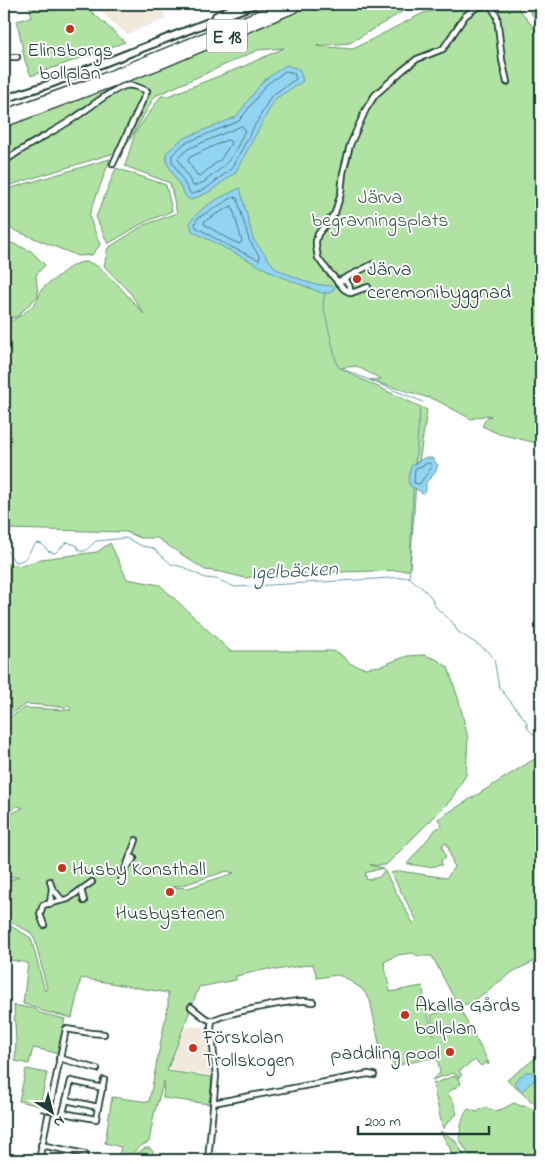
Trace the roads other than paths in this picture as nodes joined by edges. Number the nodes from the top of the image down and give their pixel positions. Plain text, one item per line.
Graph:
1 (241, 4) edge
2 (255, 4) edge
3 (490, 4) edge
4 (290, 6) edge
5 (200, 26) junction
6 (4, 57) edge
7 (17, 57) dead end
8 (508, 82) dead end
9 (4, 98) edge
10 (19, 114) junction
11 (4, 115) edge
12 (4, 122) edge
13 (4, 162) edge
14 (113, 164) dead end
15 (373, 264) dead end
16 (338, 281) junction
17 (368, 287) dead end
18 (136, 840) dead end
19 (132, 848) junction
20 (136, 852) dead end
21 (134, 858) dead end
22 (124, 871) junction
23 (50, 881) dead end
24 (121, 881) dead end
25 (92, 882) dead end
26 (52, 888) junction
27 (81, 889) junction
28 (62, 900) junction
29 (84, 901) dead end
30 (50, 904) junction
31 (44, 925) dead end
32 (313, 1002) dead end
33 (191, 1007) dead end
34 (212, 1021) junction
35 (104, 1034) dead end
36 (59, 1058) junction
37 (98, 1068) dead end
38 (374, 1075) dead end
39 (104, 1080) dead end
40 (102, 1088) junction
41 (66, 1100) junction
42 (213, 1103) junction
43 (98, 1107) junction
44 (41, 1108) dead end
45 (63, 1113) junction
46 (41, 1145) junction
47 (85, 1154) dead end
48 (39, 1160) edge
49 (208, 1160) edge
50 (443, 1160) edge
51 (450, 1160) edge

1 - 5 main road
2 - 5 main road
3 - 8 street
3 - 16 street
4 - 10 highway, E 18
5 - 9 main road
6 - 7 street
10 - 11 highway, E 18
10 - 12 highway, E 18
13 - 14 street
15 - 16 street
16 - 17 street
18 - 19 street
19 - 20 street
19 - 22 street
21 - 22 street
22 - 24 street
23 - 26 street
25 - 27 street
26 - 28 street
26 - 30 street
27 - 28 street
27 - 29 street
28 - 30 street
30 - 31 street
32 - 34 street
33 - 34 street
34 - 42 street
35 - 36 street
36 - 37 street
36 - 46 street
38 - 42 street
39 - 40 street
40 - 41 street
40 - 43 street
41 - 43 street
41 - 45 street
42 - 49 street
43 - 45 street
44 - 45 street, bridge
46 - 47 street
46 - 48 street
50 - 51 street

